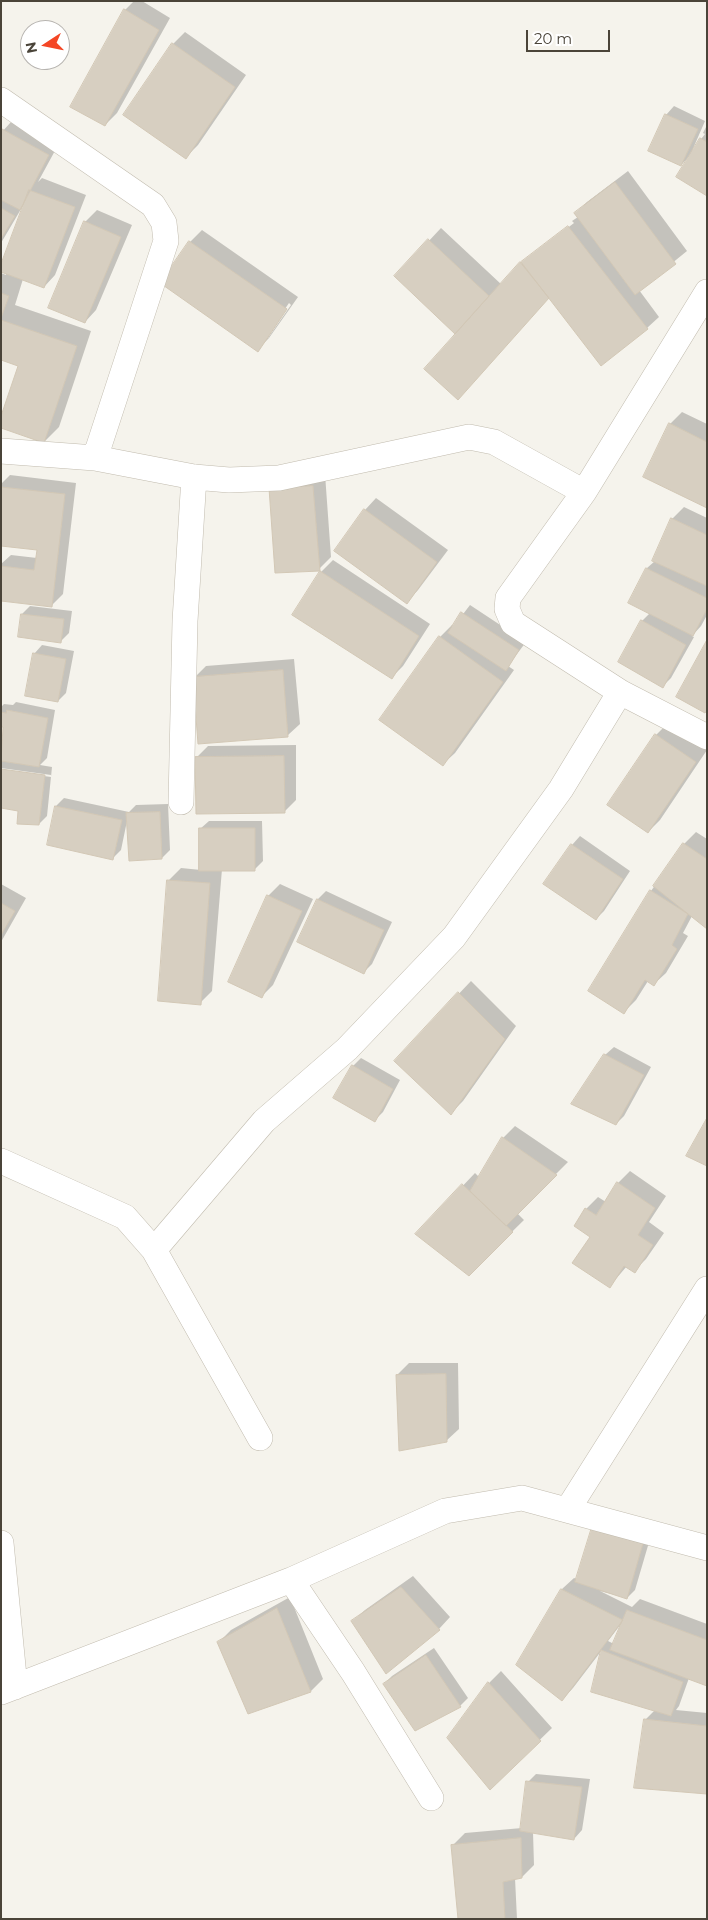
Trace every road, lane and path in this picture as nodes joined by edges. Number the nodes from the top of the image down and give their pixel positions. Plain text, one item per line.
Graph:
1 (1, 100) edge
2 (707, 292) edge
3 (1, 451) edge
4 (95, 458) junction
5 (194, 477) junction
6 (584, 492) junction
7 (620, 692) junction
8 (707, 737) edge
9 (181, 802) dead end
10 (1, 1161) edge
11 (154, 1250) junction
12 (707, 1289) edge
13 (260, 1438) dead end
14 (568, 1509) junction
15 (1, 1543) edge
16 (707, 1548) edge
17 (291, 1580) junction
18 (8, 1689) edge
19 (431, 1798) dead end

1 - 4 street
2 - 6 street
3 - 4 street
4 - 5 street
5 - 6 street
5 - 9 street
6 - 7 street
7 - 8 street
7 - 11 street
10 - 11 street
11 - 13 street
12 - 14 street
14 - 16 street
14 - 17 street
15 - 18 street
17 - 18 street
17 - 19 street

